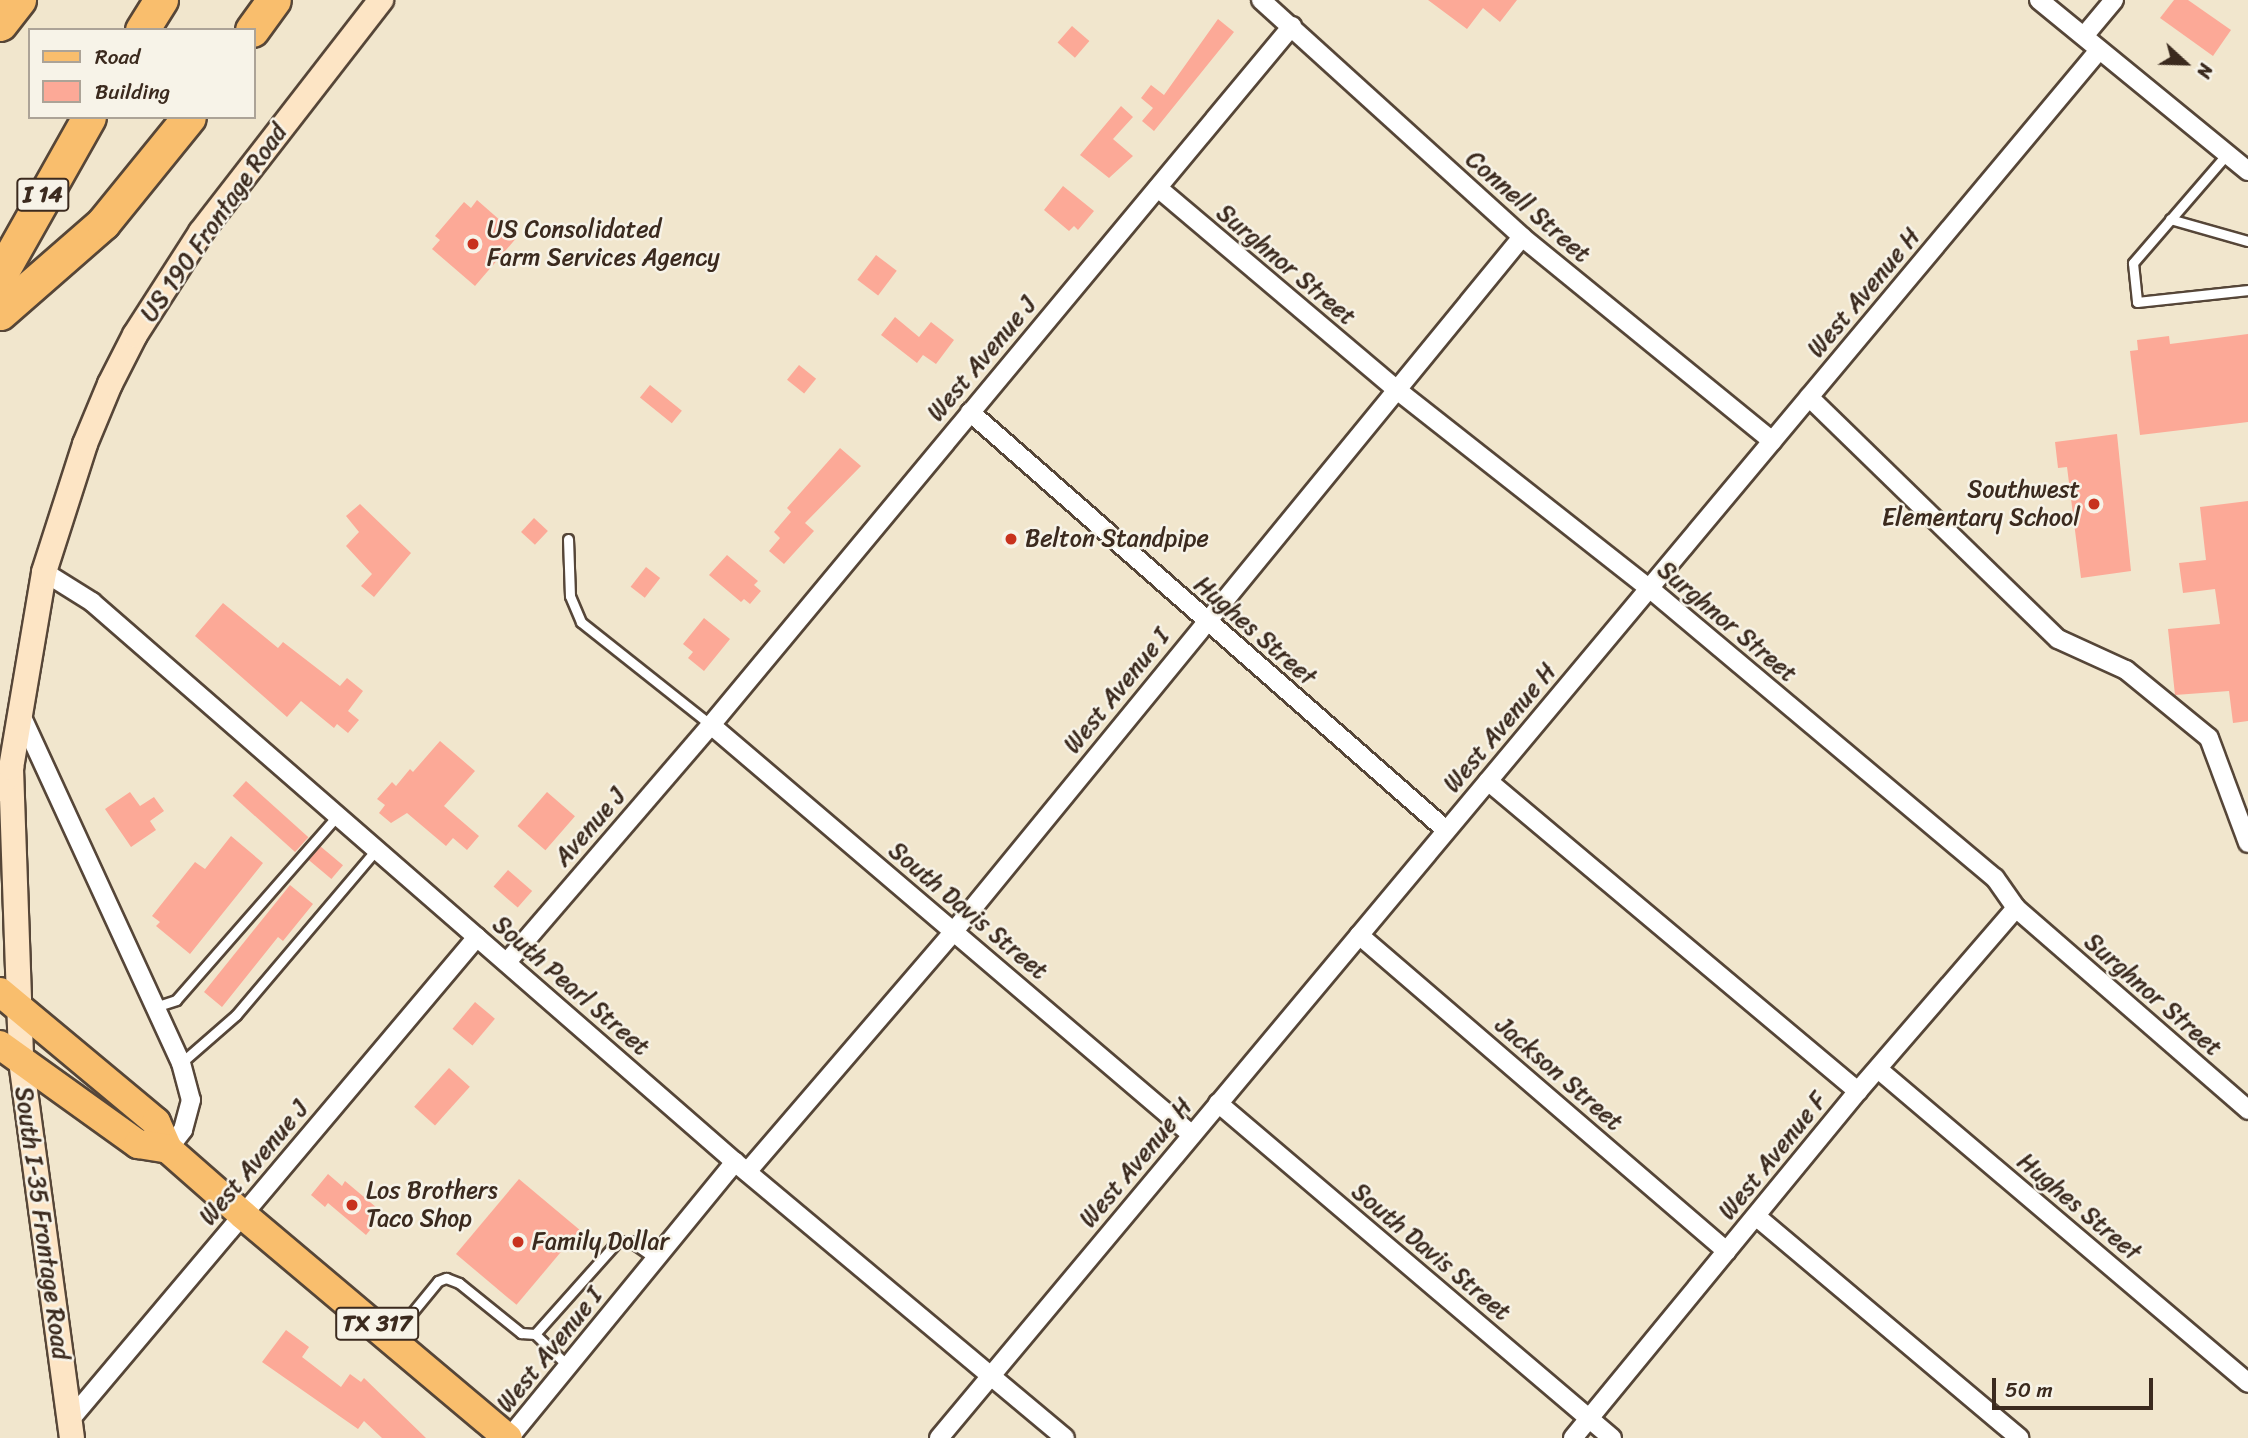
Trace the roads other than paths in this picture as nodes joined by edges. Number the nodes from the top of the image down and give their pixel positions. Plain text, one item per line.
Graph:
1 (19, 0) edge
2 (161, 0) edge
3 (274, 0) edge
4 (381, 0) edge
5 (1261, 0) edge
6 (2039, 0) edge
7 (2114, 0) edge
8 (0, 24) edge
9 (1292, 26) junction
10 (143, 28) edge
11 (254, 28) edge
12 (2084, 36) junction
13 (2099, 50) junction
14 (88, 119) edge
15 (187, 119) edge
16 (2227, 153) junction
17 (2248, 171) edge
18 (1158, 188) junction
19 (2171, 219) junction
20 (1522, 237) junction
21 (2248, 241) edge
22 (0, 275) edge
23 (2248, 290) edge
24 (0, 313) edge
25 (1397, 390) junction
26 (1809, 397) junction
27 (970, 412) junction
28 (1772, 441) junction
29 (568, 539) dead end
30 (44, 572) junction
31 (1649, 588) junction
32 (1206, 620) junction
33 (19, 711) junction
34 (711, 724) junction
35 (6, 779) edge
36 (1488, 781) junction
37 (337, 816) junction
38 (1446, 830) junction
39 (2248, 843) edge
40 (376, 850) junction
41 (2016, 908) junction
42 (954, 931) junction
43 (1359, 935) junction
44 (477, 937) junction
45 (507, 962) junction
46 (10, 1000) edge
47 (158, 1006) junction
48 (10, 1053) edge
49 (181, 1063) junction
50 (1878, 1069) junction
51 (1858, 1091) junction
52 (1218, 1104) junction
53 (2248, 1110) edge
54 (1192, 1135) junction
55 (168, 1149) junction
56 (741, 1167) junction
57 (243, 1215) junction
58 (1757, 1217) junction
59 (1727, 1251) junction
60 (656, 1259) junction
61 (535, 1335) junction
62 (393, 1337) junction
63 (568, 1366) junction
64 (990, 1376) junction
65 (2248, 1383) edge
66 (1589, 1419) junction
67 (71, 1430) edge
68 (508, 1438) edge
69 (939, 1438) edge
70 (1065, 1438) edge
71 (1573, 1438) edge
72 (1612, 1438) edge
73 (2020, 1438) edge

1 - 8 highway
2 - 10 highway
3 - 11 highway
4 - 30 main road, US 190 Frontage Road
5 - 9 street, Connell Street
6 - 12 street
7 - 12 street
9 - 18 street, West Avenue J
9 - 20 street, Connell Street
12 - 13 street
13 - 16 street
13 - 26 street, West Avenue H
14 - 22 highway, I 14
15 - 24 highway
16 - 17 street
16 - 19 lane
18 - 25 street, Surghnor Street
18 - 27 street, West Avenue J
19 - 21 lane
19 - 23 lane
20 - 25 street, West Avenue I
20 - 28 street, Connell Street
25 - 31 street, Surghnor Street
25 - 32 street, West Avenue I
26 - 28 street, West Avenue H
26 - 39 street
27 - 32 street, Hughes Street
27 - 34 street, West Avenue J
28 - 31 street, West Avenue H
29 - 34 lane
30 - 33 main road, US 190 Frontage Road
30 - 37 street, South Pearl Street
31 - 36 street, West Avenue H
31 - 41 street, Surghnor Street
32 - 38 street, Hughes Street
32 - 42 street, West Avenue I
33 - 35 main road, US 190 Frontage Road
33 - 47 street
34 - 42 street, South Davis Street
34 - 45 street, Avenue J
35 - 46 main road, South I-35 Frontage Road
36 - 38 street, West Avenue H
36 - 51 street
37 - 40 street, South Pearl Street
37 - 47 lane
38 - 43 street, West Avenue H
40 - 44 street, South Pearl Street
40 - 49 lane
41 - 50 street, West Avenue F
41 - 53 street, Surghnor Street
42 - 54 street, South Davis Street
42 - 56 street, West Avenue I
43 - 52 street, West Avenue H
43 - 59 street, Jackson Street
44 - 45 street, South Pearl Street
44 - 57 street, West Avenue J
45 - 56 street, South Pearl Street
46 - 48 main road, South I-35 Frontage Road
46 - 55 main road, TX 317
47 - 49 street
48 - 55 main road, TX 317
48 - 67 main road, South I-35 Frontage Road
49 - 55 street
50 - 51 street, West Avenue F
50 - 65 street, Hughes Street
51 - 58 street, West Avenue F
52 - 54 street, West Avenue H
52 - 66 street, South Davis Street
54 - 64 street, West Avenue H
55 - 57 main road, TX 317
56 - 60 street, West Avenue I
56 - 64 street, South Pearl Street
57 - 62 main road, TX 317
57 - 67 street, West Avenue J
58 - 59 street, West Avenue F
58 - 73 street
59 - 66 street, West Avenue F
60 - 61 lane
60 - 63 street, West Avenue I
61 - 62 lane
61 - 63 lane
62 - 68 main road, TX 317
63 - 68 street, West Avenue I
64 - 69 street, West Avenue H
64 - 70 street, South Pearl Street
66 - 71 street, West Avenue F
66 - 72 street, South Davis Street

